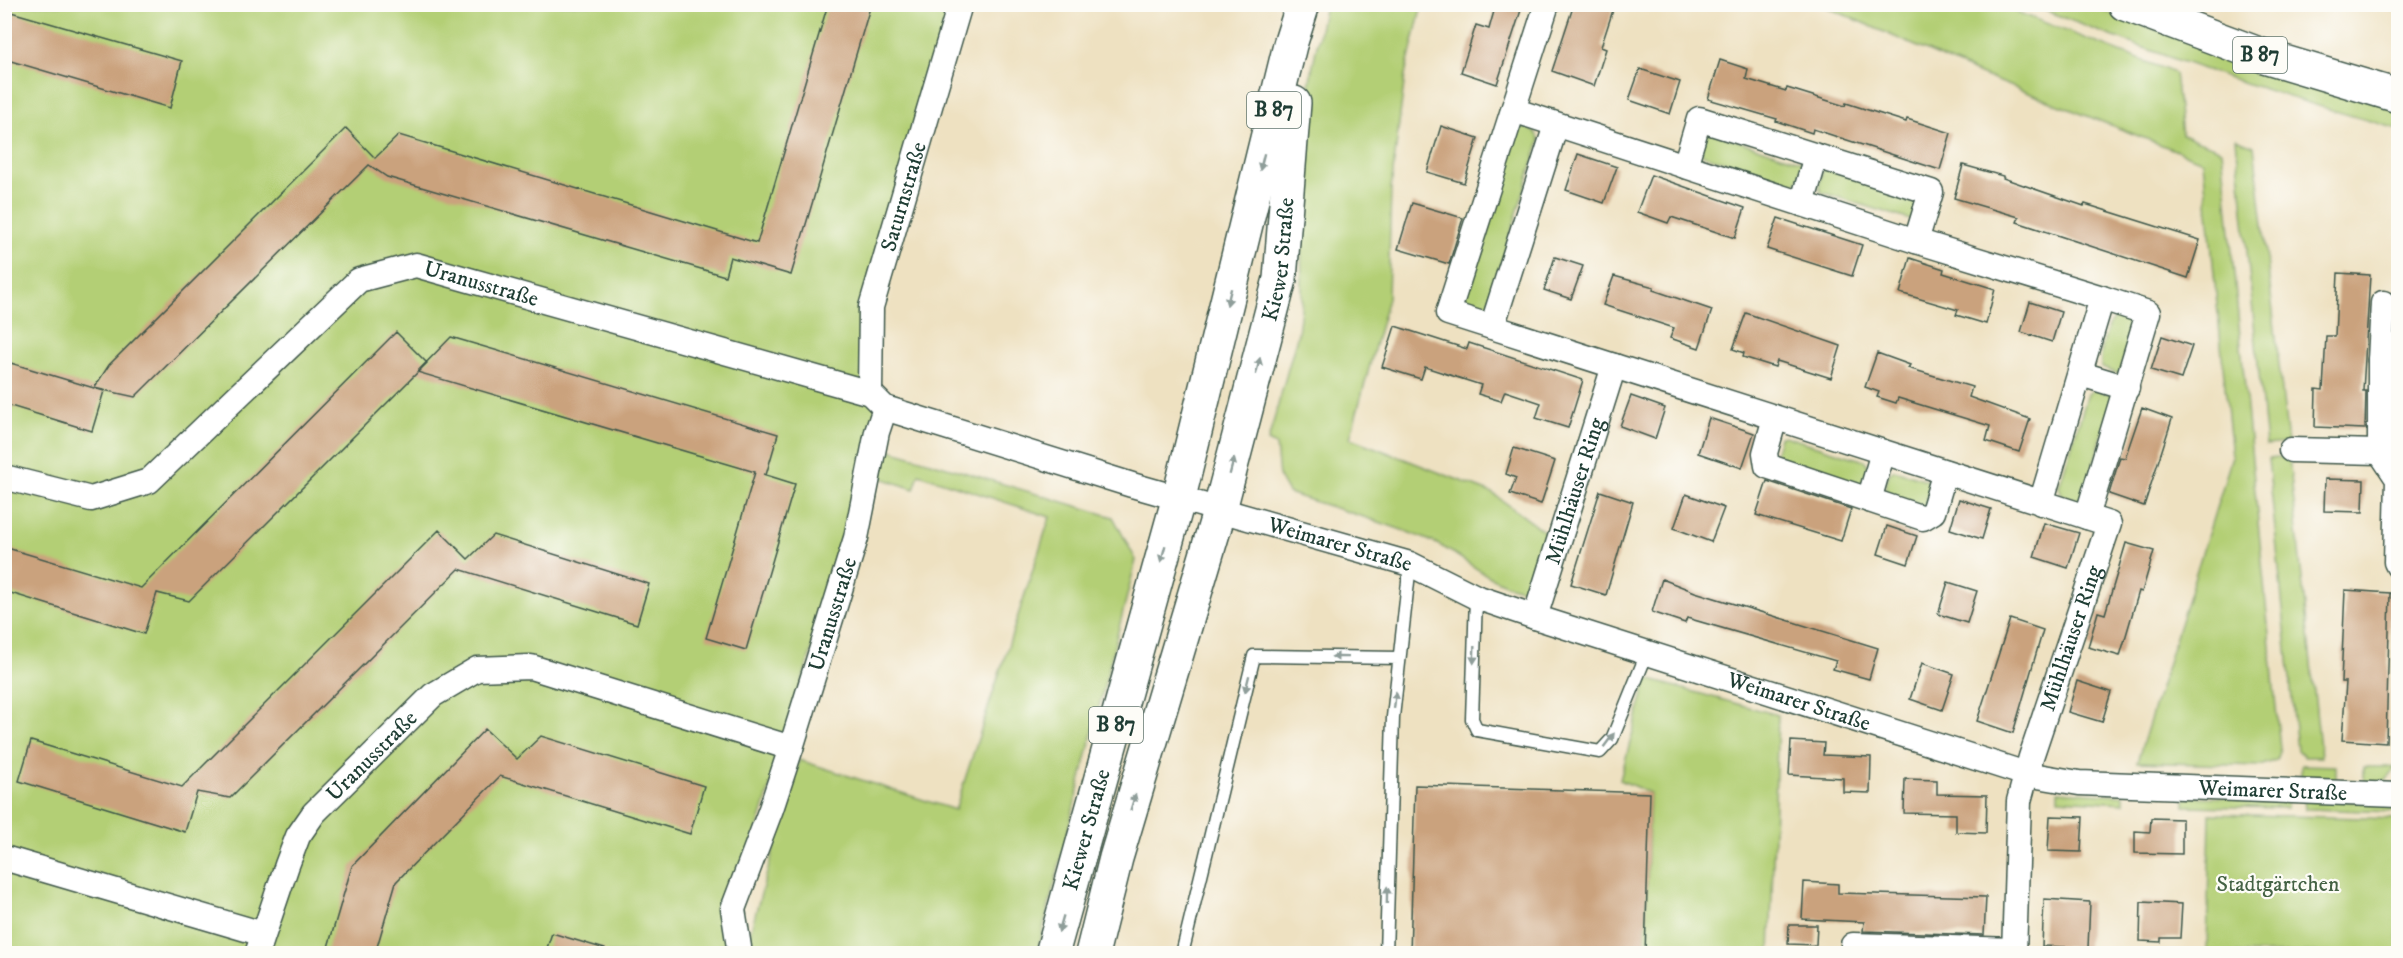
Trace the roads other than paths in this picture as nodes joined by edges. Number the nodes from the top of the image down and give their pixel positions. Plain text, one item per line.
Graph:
1 (960, 4) edge
2 (1303, 4) edge
3 (1308, 4) edge
4 (1547, 4) edge
5 (2125, 4) edge
6 (2398, 96) edge
7 (1513, 110) junction
8 (1556, 125) junction
9 (1816, 156) junction
10 (1685, 166) junction
11 (1802, 204) junction
12 (1916, 241) junction
13 (2102, 298) junction
14 (2383, 303) dead end
15 (1492, 327) junction
16 (2389, 360) edge
17 (1614, 366) junction
18 (2081, 374) junction
19 (2127, 388) junction
20 (877, 400) junction
21 (1775, 418) junction
22 (2291, 450) dead end
23 (1883, 452) junction
24 (2380, 452) junction
25 (1945, 472) junction
26 (4, 477) edge
27 (1179, 497) junction
28 (1869, 500) junction
29 (2041, 502) junction
30 (1220, 509) junction
31 (2088, 517) junction
32 (1410, 564) junction
33 (2398, 566) edge
34 (1476, 597) junction
35 (1534, 617) junction
36 (1647, 653) junction
37 (1399, 658) junction
38 (791, 748) junction
39 (2026, 774) junction
40 (2398, 795) edge
41 (4, 858) edge
42 (260, 944) edge
43 (1852, 945) dead end
44 (2014, 952) edge
45 (738, 954) edge
46 (1053, 954) edge
47 (1092, 954) edge
48 (1182, 954) edge
49 (1386, 954) edge

1 - 20 street, Saturnstraße
2 -> 27 main road, Kiewer Straße / B 87
30 -> 3 main road, Kiewer Straße / B 87
4 - 7 street, Mühlhäuser Ring
5 - 6 main road, B 87
7 - 8 street
7 - 15 street, Mühlhäuser Ring
8 - 10 street
8 - 15 street
9 - 10 street
9 - 11 street
9 - 12 street
10 - 11 street
11 - 12 street
12 - 13 street
13 - 18 street
13 - 19 street
14 - 16 street
15 - 17 street, Mühlhäuser Ring
16 - 24 street
17 - 21 street, Mühlhäuser Ring
17 - 35 street, Mühlhäuser Ring
18 - 19 street
18 - 29 street
19 - 31 street
20 - 26 street, Uranusstraße
20 - 27 street, Uranusstraße
20 - 38 street, Uranusstraße
21 - 23 street, Mühlhäuser Ring
21 - 28 street
22 - 24 street
23 - 25 street, Mühlhäuser Ring
23 - 28 street
24 - 33 street
25 - 28 street
25 - 29 street, Mühlhäuser Ring
27 - 30 street
27 -> 46 main road, Kiewer Straße / B 87
29 - 31 street, Mühlhäuser Ring
30 - 32 street, Weimarer Straße
47 -> 30 main road, Kiewer Straße / B 87
31 - 39 street, Mühlhäuser Ring
32 - 34 street, Weimarer Straße
32 - 37 lane
34 - 35 street, Weimarer Straße
34 -> 36 lane
35 - 36 street, Weimarer Straße
36 - 39 street, Weimarer Straße
37 -> 48 lane
49 -> 37 lane
38 - 42 street, Uranusstraße
38 - 45 street, Uranusstraße
39 - 40 street, Weimarer Straße
39 - 44 street
41 - 42 street, Uranusstraße
43 - 44 street

